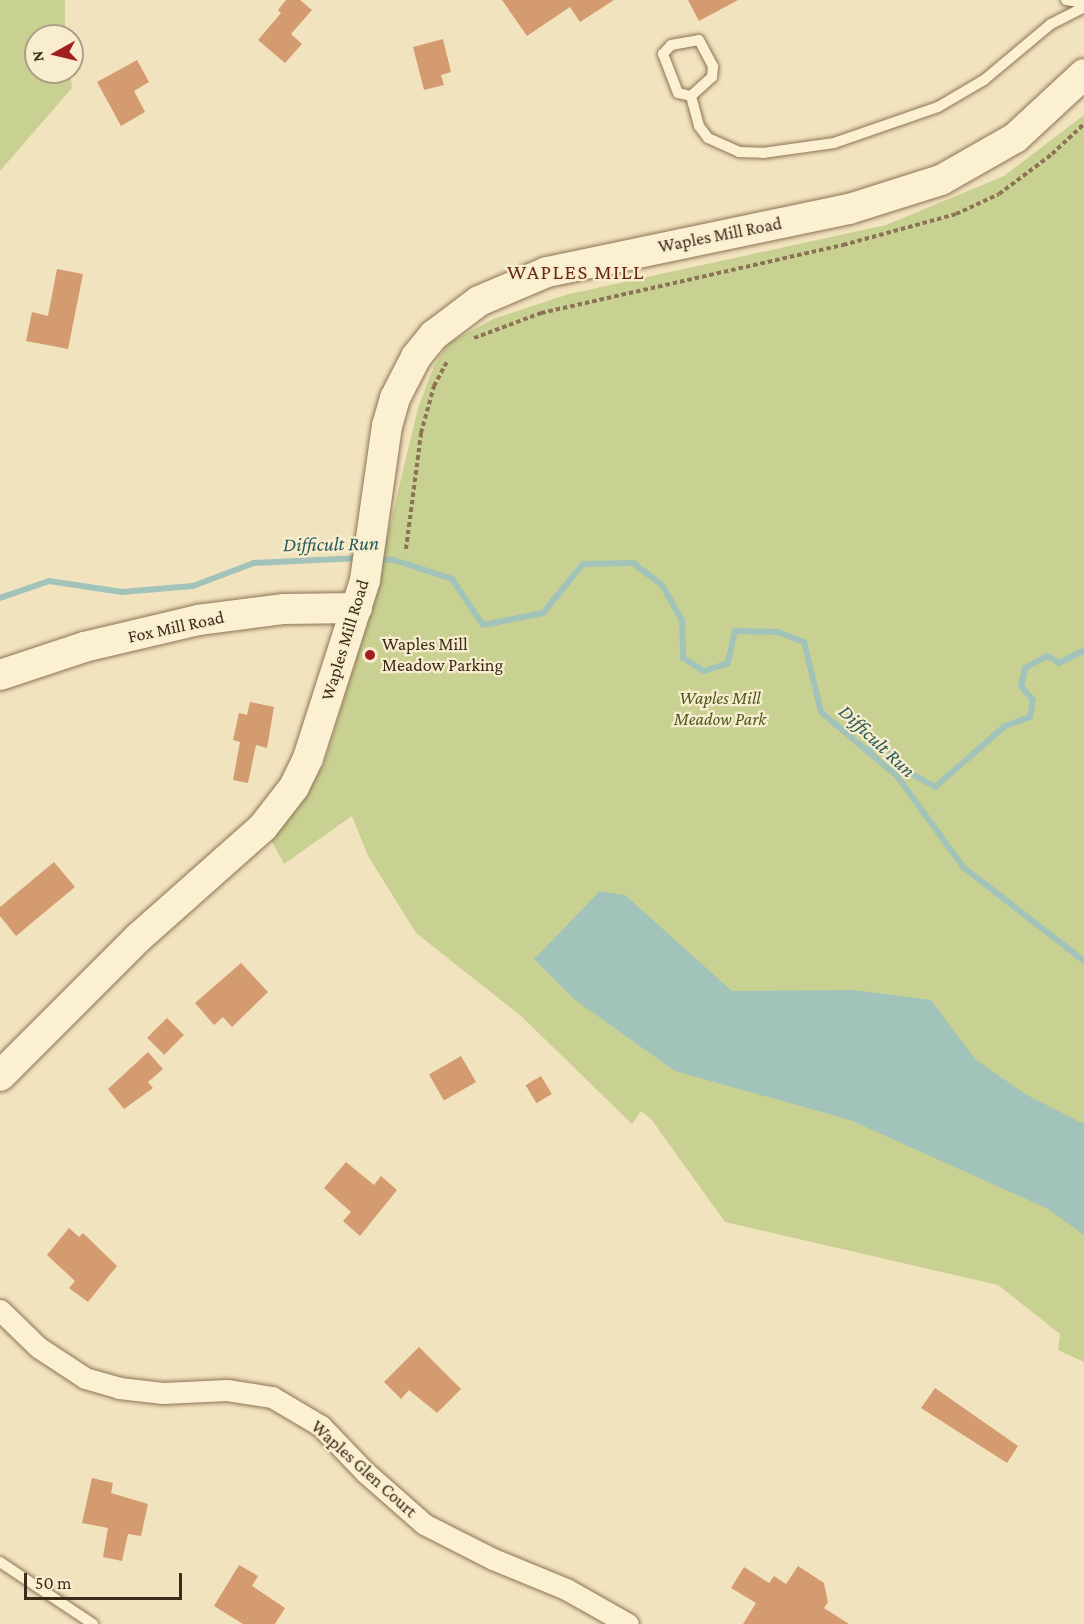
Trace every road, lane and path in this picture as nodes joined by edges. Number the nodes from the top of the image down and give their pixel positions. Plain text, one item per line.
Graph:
1 (1066, 0) edge
2 (1084, 5) edge
3 (1084, 74) edge
4 (691, 96) junction
5 (1084, 123) edge
6 (469, 342) dead end
7 (452, 352) dead end
8 (406, 549) dead end
9 (361, 594) junction
10 (0, 675) edge
11 (0, 1076) edge
12 (0, 1310) edge
13 (0, 1562) edge
14 (93, 1624) edge
15 (628, 1624) edge

1 - 2 lane
2 - 4 lane
3 - 9 main road, Waples Mill Road
4 - 4 lane
5 - 6 path
7 - 8 path
9 - 10 main road, Fox Mill Road
9 - 11 main road, Waples Mill Road
12 - 15 street, Waples Glen Court
13 - 14 lane

